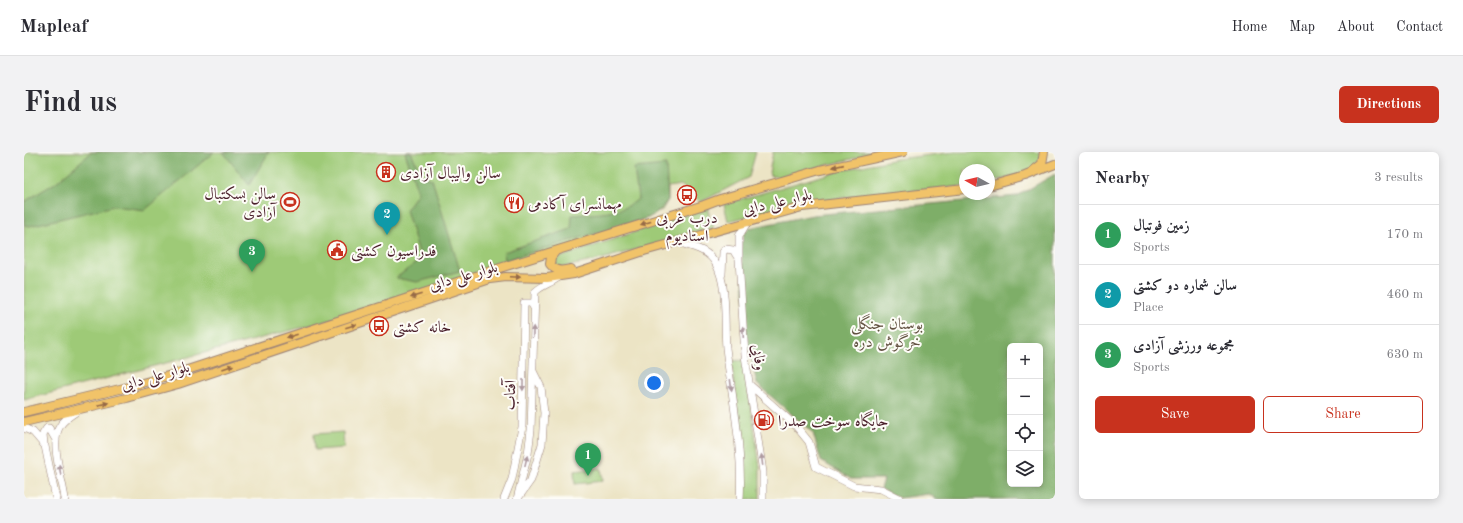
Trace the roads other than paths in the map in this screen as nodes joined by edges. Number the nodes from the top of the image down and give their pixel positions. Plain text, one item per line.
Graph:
1 (903, 152) edge
2 (1044, 152) edge
3 (1055, 164) edge
4 (1025, 176) junction
5 (995, 184) edge
6 (959, 190) edge
7 (748, 221) junction
8 (680, 242) junction
9 (555, 252) junction
10 (739, 260) junction
11 (610, 262) junction
12 (560, 276) junction
13 (722, 284) junction
14 (534, 308) junction
15 (532, 369) junction
16 (750, 385) junction
17 (79, 410) junction
18 (24, 412) edge
19 (24, 422) edge
20 (24, 428) edge
21 (56, 441) junction
22 (45, 446) junction
23 (899, 498) edge
24 (56, 499) edge
25 (65, 499) edge
26 (504, 499) edge
27 (518, 499) edge
28 (740, 499) edge
29 (763, 499) edge

1 -> 9 main road, بلوار علی دایی
2 - 4 main road
3 - 4 main road
4 - 5 main road
6 - 7 main road, بلوار علی دایی
7 - 8 main road, بلوار علی دایی
7 - 10 street, وفایی
8 - 11 main road, بلوار علی دایی
8 - 13 street, وفایی
9 - 11 main road
9 -> 18 main road, بلوار علی دایی
10 - 13 street
16 -> 10 street, وفایی
11 - 12 main road, بلوار علی دایی
12 - 14 street, آفتاب
17 -> 12 main road, بلوار علی دایی
13 -> 28 street, وفایی
15 -> 14 street, آفتاب
14 -> 26 street, آفتاب
27 -> 15 street, آفتاب
15 - 27 street
16 - 23 street
29 -> 16 street, وفایی
17 - 19 main road, بلوار علی دایی
17 - 21 street
20 - 22 street
21 - 22 street
25 -> 21 street
22 - 24 street

